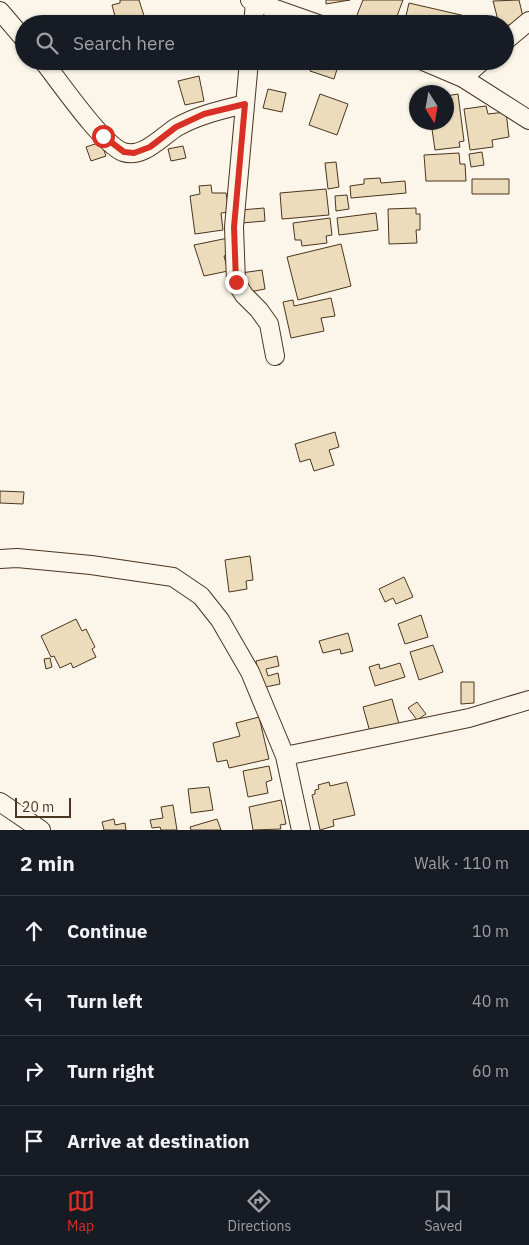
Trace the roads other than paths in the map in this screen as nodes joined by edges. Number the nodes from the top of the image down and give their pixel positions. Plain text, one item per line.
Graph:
1 (252, 1) edge
2 (0, 11) edge
3 (253, 15) edge
4 (292, 15) edge
5 (529, 21) edge
6 (15, 28) edge
7 (514, 34) edge
8 (50, 70) edge
9 (248, 70) edge
10 (444, 70) edge
11 (472, 70) edge
12 (463, 78) junction
13 (245, 104) junction
14 (529, 120) edge
15 (275, 356) dead end
16 (0, 559) edge
17 (529, 700) edge
18 (285, 756) junction
19 (0, 802) edge
20 (297, 829) edge
21 (41, 830) edge

1 - 3 street
1 - 4 street
2 - 6 street
5 - 7 street
8 - 13 street
9 - 13 street
10 - 12 street
11 - 12 street
12 - 14 street
13 - 15 street
16 - 18 street
17 - 18 street
18 - 20 street
19 - 21 street

